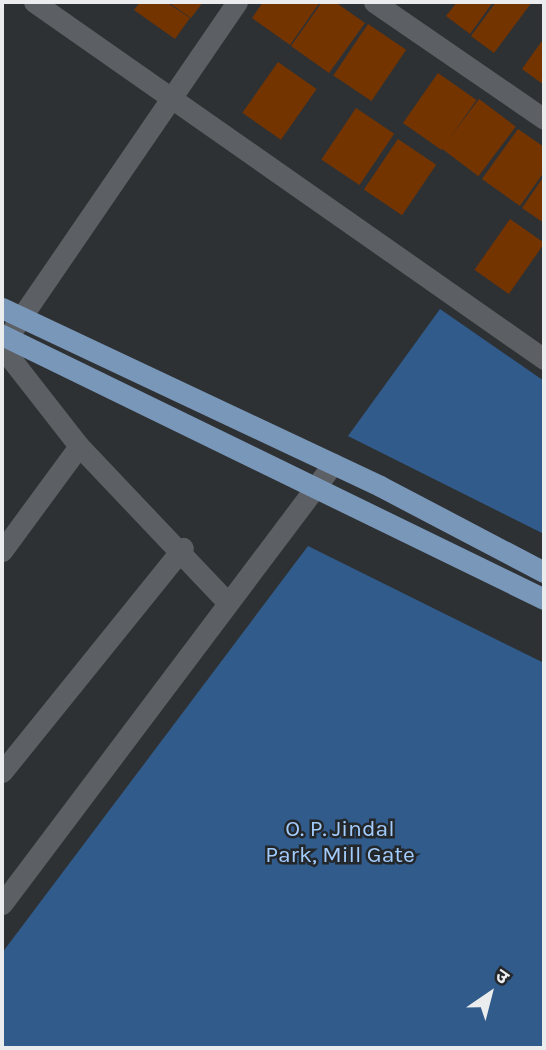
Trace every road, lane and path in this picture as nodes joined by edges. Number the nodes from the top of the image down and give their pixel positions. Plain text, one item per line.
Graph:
1 (34, 2) edge
2 (237, 2) edge
3 (374, 2) edge
4 (170, 99) junction
5 (544, 120) edge
6 (2, 308) edge
7 (21, 317) junction
8 (5, 345) edge
9 (544, 359) edge
10 (79, 446) junction
11 (333, 464) junction
12 (317, 485) junction
13 (183, 548) junction
14 (2, 551) edge
15 (544, 572) edge
16 (544, 599) edge
17 (228, 603) junction
18 (2, 772) edge
19 (2, 904) edge

1 - 4 street
2 - 4 street
3 - 5 street
4 - 7 street
4 - 9 street
6 - 7 main road
7 - 8 street
7 - 11 main road
8 - 10 street
8 - 12 main road
10 - 13 street
10 - 14 street
11 - 12 street
11 - 15 main road
12 - 16 main road
12 - 17 street
13 - 17 street
13 - 18 street
17 - 19 street

